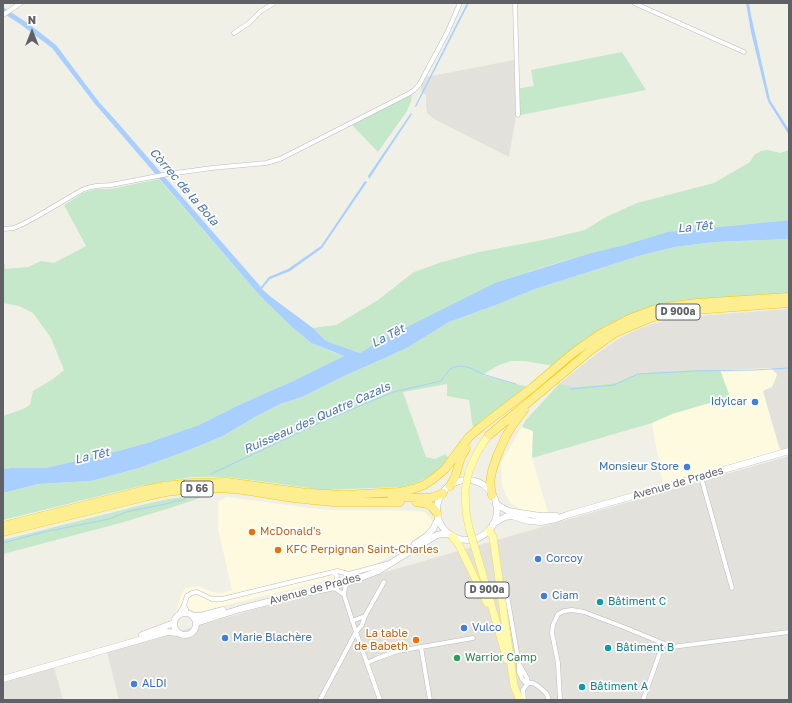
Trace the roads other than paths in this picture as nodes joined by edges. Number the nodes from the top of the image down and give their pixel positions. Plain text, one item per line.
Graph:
1 (21, 3) edge
2 (274, 3) edge
3 (460, 3) edge
4 (515, 3) edge
5 (634, 3) edge
6 (3, 15) edge
7 (234, 33) dead end
8 (744, 52) dead end
9 (518, 115) dead end
10 (3, 230) edge
11 (789, 297) edge
12 (789, 303) edge
13 (620, 324) junction
14 (594, 338) junction
15 (580, 359) junction
16 (489, 435) junction
17 (789, 451) edge
18 (701, 477) junction
19 (450, 486) junction
20 (310, 493) junction
21 (443, 493) junction
22 (492, 495) junction
23 (396, 499) junction
24 (496, 504) junction
25 (567, 515) junction
26 (438, 516) junction
27 (3, 526) edge
28 (491, 527) junction
29 (3, 532) edge
30 (451, 535) junction
31 (386, 564) junction
32 (332, 572) junction
33 (336, 582) junction
34 (349, 582) junction
35 (384, 582) dead end
36 (330, 588) junction
37 (732, 588) dead end
38 (344, 595) junction
39 (507, 595) dead end
40 (184, 605) junction
41 (179, 614) junction
42 (190, 614) junction
43 (365, 616) junction
44 (352, 621) junction
45 (174, 623) junction
46 (196, 623) junction
47 (498, 630) junction
48 (356, 632) junction
49 (789, 632) edge
50 (178, 633) junction
51 (473, 638) dead end
52 (663, 644) junction
53 (422, 647) junction
54 (103, 649) junction
55 (367, 663) junction
56 (3, 679) edge
57 (528, 683) junction
58 (514, 686) junction
59 (320, 700) edge
60 (380, 700) edge
61 (430, 700) edge
62 (516, 700) edge
63 (523, 700) edge
64 (548, 700) edge
65 (560, 700) edge
66 (643, 700) edge

1 - 6 street
2 - 7 street
3 - 10 street
4 - 9 street
5 - 8 street
11 - 13 highway, D 900a
12 - 15 highway, D 900a
13 - 14 highway
13 - 16 highway, D 900a
14 - 19 highway
14 - 20 highway
15 - 16 highway, D 900a
15 - 22 highway
16 - 47 main road, D 900a, bridge
17 - 18 main road, Avenue de Prades
18 - 25 main road, Avenue de Prades
18 - 37 street
19 - 21 main road
19 - 22 main road
20 - 23 highway, D 66
20 - 27 highway, D 66
21 - 23 highway, D 66
21 - 26 main road
22 - 24 main road
23 - 26 highway, D 66
23 - 29 highway, D 66
24 - 25 main road, Avenue de Prades
24 - 28 main road
25 - 28 main road, Avenue de Prades
26 - 30 main road
26 - 31 main road, Avenue de Prades
28 - 30 main road
28 - 58 main road
30 - 34 main road, Avenue de Prades
30 - 47 main road
31 - 32 street
31 - 33 main road, Avenue de Prades
32 - 33 street
32 - 40 street
33 - 42 main road, Avenue de Prades
34 - 36 main road, Avenue de Prades
34 - 38 street
35 - 43 street
36 - 38 street
36 - 46 main road, Avenue de Prades
38 - 44 street
39 - 57 street
40 - 41 street
40 - 42 street
41 - 42 main road
41 - 45 main road
42 - 46 main road
43 - 44 street
43 - 48 street
44 - 48 street
45 - 50 main road
45 - 54 main road
46 - 50 main road
47 - 58 main road, D 900a
48 - 55 street
48 - 59 street
49 - 52 street
50 - 54 main road
51 - 53 street
52 - 65 street
52 - 66 street
53 - 55 street
53 - 61 street
54 - 56 main road
55 - 60 street
57 - 63 street
57 - 64 street
58 - 62 main road, D 900a
58 - 63 main road, D 900a

